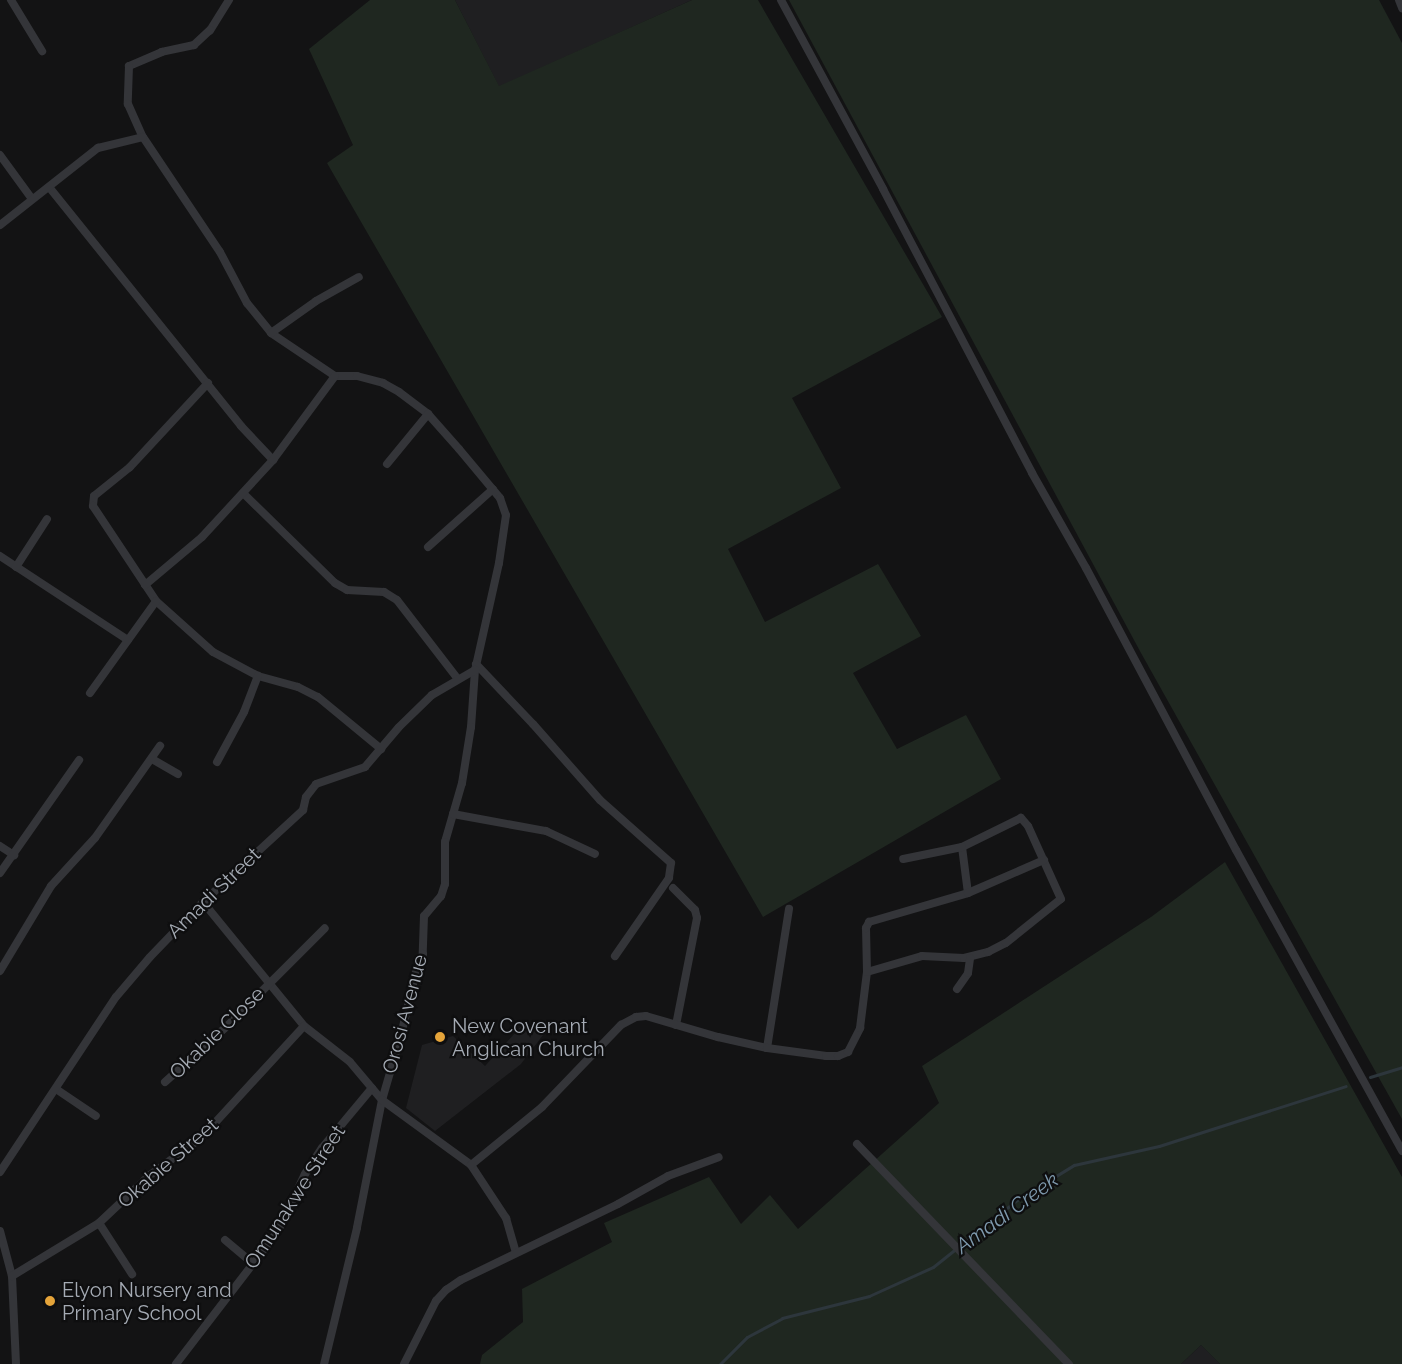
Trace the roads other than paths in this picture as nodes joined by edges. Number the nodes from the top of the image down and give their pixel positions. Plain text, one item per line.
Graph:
1 (11, 0) edge
2 (229, 0) edge
3 (781, 0) edge
4 (1399, 0) edge
5 (1402, 8) edge
6 (42, 51) dead end
7 (142, 137) junction
8 (0, 155) edge
9 (49, 186) junction
10 (32, 199) junction
11 (0, 225) edge
12 (359, 277) dead end
13 (271, 333) junction
14 (335, 376) junction
15 (208, 383) junction
16 (428, 414) junction
17 (273, 460) junction
18 (387, 464) dead end
19 (493, 489) junction
20 (243, 493) junction
21 (47, 519) dead end
22 (428, 547) dead end
23 (0, 556) edge
24 (16, 567) junction
25 (145, 585) junction
26 (156, 601) junction
27 (128, 640) junction
28 (476, 667) junction
29 (258, 676) junction
30 (457, 678) junction
31 (90, 693) dead end
32 (160, 746) dead end
33 (381, 749) junction
34 (152, 759) junction
35 (79, 760) dead end
36 (217, 762) dead end
37 (178, 774) dead end
38 (453, 814) junction
39 (0, 846) edge
40 (962, 847) junction
41 (595, 854) dead end
42 (14, 855) junction
43 (903, 859) dead end
44 (1044, 860) junction
45 (0, 873) edge
46 (673, 888) dead end
47 (968, 893) junction
48 (202, 902) junction
49 (789, 909) dead end
50 (325, 928) dead end
51 (615, 956) dead end
52 (970, 958) junction
53 (0, 971) edge
54 (867, 972) junction
55 (269, 984) junction
56 (957, 989) dead end
57 (676, 1024) junction
58 (304, 1026) junction
59 (767, 1048) junction
60 (165, 1082) dead end
61 (372, 1088) junction
62 (56, 1089) junction
63 (382, 1100) junction
64 (96, 1116) dead end
65 (857, 1144) dead end
66 (1402, 1151) edge
67 (719, 1157) dead end
68 (471, 1165) junction
69 (0, 1172) edge
70 (99, 1222) junction
71 (0, 1231) edge
72 (225, 1240) dead end
73 (516, 1252) junction
74 (254, 1264) junction
75 (132, 1274) dead end
76 (12, 1276) junction
77 (16, 1364) edge
78 (176, 1364) edge
79 (324, 1364) edge
80 (404, 1364) edge
81 (1070, 1364) edge

1 - 6 street
2 - 7 street
3 - 66 street
4 - 5 street
7 - 9 street
7 - 13 street
8 - 10 street
9 - 10 street
9 - 15 street
10 - 11 street
12 - 13 street
13 - 14 street
14 - 16 street, Orosi Avenue
14 - 17 street
15 - 17 street
15 - 25 street
16 - 18 street
16 - 19 street, Orosi Avenue
17 - 20 street
19 - 22 street
19 - 28 street, Orosi Avenue
20 - 25 street
20 - 30 street
21 - 24 street
23 - 24 street
24 - 27 street
25 - 26 street
26 - 27 street
26 - 29 street
27 - 31 street
28 - 30 street, Amadi Street
28 - 38 street, Orosi Avenue
28 - 51 street
29 - 33 street
29 - 36 street
30 - 33 street, Amadi Street
32 - 34 street
33 - 48 street, Amadi Street
34 - 37 street
34 - 53 street
35 - 42 street
38 - 41 street
38 - 63 street, Orosi Avenue
39 - 42 street
40 - 43 street
40 - 44 street
40 - 47 street
42 - 45 street
44 - 47 street
44 - 52 street
46 - 57 street
47 - 54 street
48 - 55 street
48 - 62 street, Amadi Street
49 - 59 street
50 - 55 street, Okabie Close
52 - 54 street
52 - 56 street
54 - 59 street
55 - 58 street
55 - 60 street, Okabie Close
57 - 59 street
57 - 68 street
58 - 61 street
58 - 70 street, Okabie Street
61 - 63 street
61 - 74 street, Omunakwe Street
62 - 64 street
62 - 69 street, Amadi Street
63 - 68 street
63 - 79 street, Orosi Avenue
65 - 81 street
67 - 73 street
68 - 73 street
70 - 75 street
70 - 76 street, Okabie Street
71 - 76 street
72 - 74 street
73 - 80 street
74 - 78 street, Omunakwe Street
76 - 77 street

